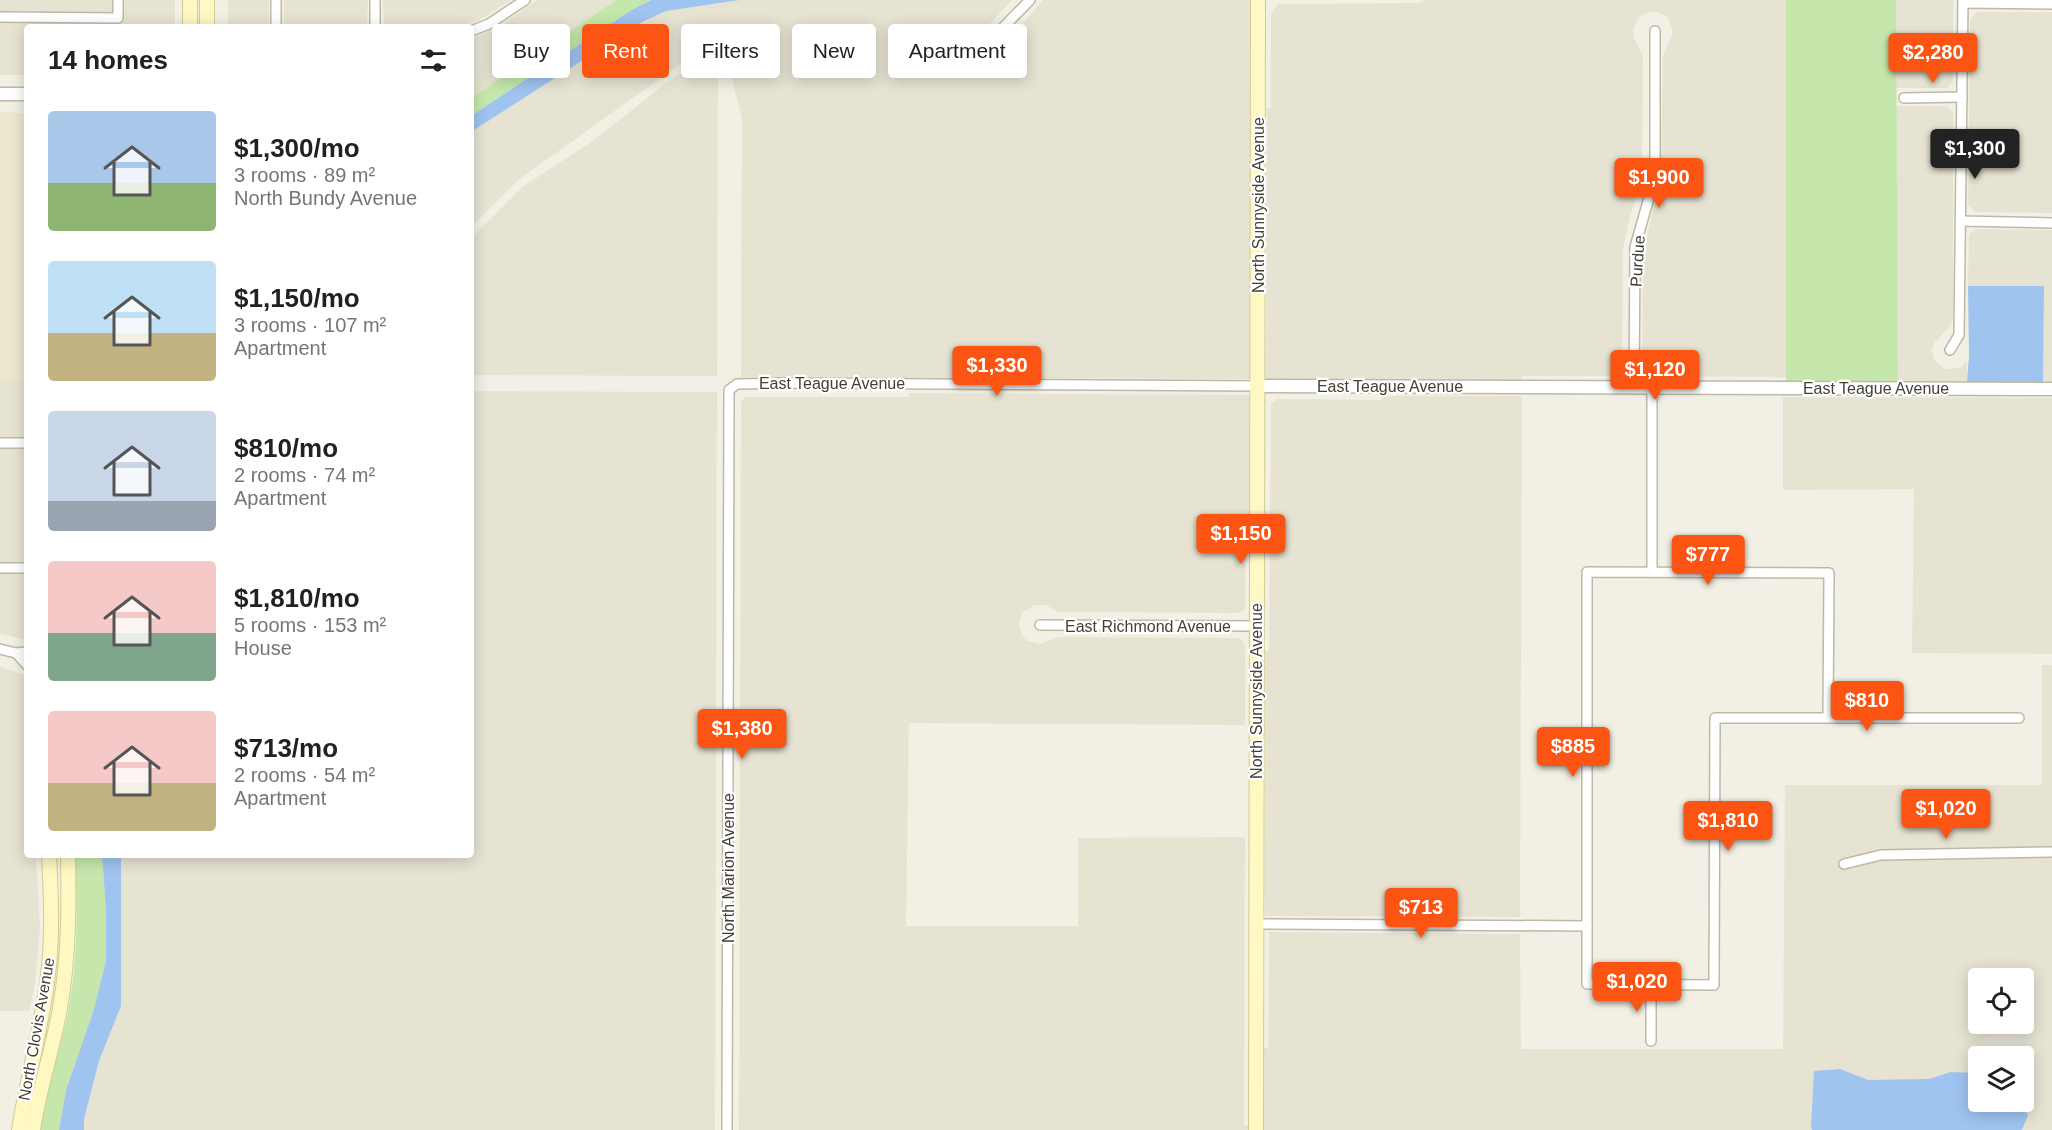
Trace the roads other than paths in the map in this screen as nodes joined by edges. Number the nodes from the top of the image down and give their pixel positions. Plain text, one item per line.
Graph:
1 (118, 0) edge
2 (190, 0) edge
3 (207, 0) edge
4 (276, 0) edge
5 (375, 0) edge
6 (525, 0) edge
7 (1030, 0) edge
8 (1258, 0) edge
9 (1963, 1) edge
10 (2052, 4) edge
11 (0, 18) edge
12 (190, 24) edge
13 (207, 24) edge
14 (276, 24) edge
15 (375, 24) edge
16 (1007, 24) edge
17 (474, 30) edge
18 (1655, 31) dead end
19 (0, 94) edge
20 (24, 94) edge
21 (1962, 97) junction
22 (1904, 98) dead end
23 (1961, 221) junction
24 (2052, 222) edge
25 (1950, 350) dead end
26 (1258, 386) junction
27 (1634, 386) junction
28 (1652, 386) junction
29 (2052, 389) edge
30 (729, 390) joint
31 (0, 443) edge
32 (24, 443) edge
33 (0, 568) edge
34 (24, 568) edge
35 (1652, 572) junction
36 (1040, 625) dead end
37 (1256, 627) junction
38 (0, 649) edge
39 (24, 652) edge
40 (16, 653) junction
41 (24, 662) edge
42 (1828, 718) junction
43 (2019, 718) dead end
44 (2052, 852) edge
45 (49, 858) edge
46 (68, 858) edge
47 (1844, 864) dead end
48 (1256, 924) junction
49 (1587, 927) junction
50 (1651, 984) junction
51 (1651, 1041) dead end
52 (19, 1130) edge
53 (33, 1130) edge
54 (727, 1130) edge
55 (1256, 1130) edge

1 - 11 street
2 - 12 main road
3 - 13 main road
4 - 14 street
5 - 15 street
6 - 17 street
7 - 16 street
8 - 26 main road, North Sunnyside Avenue
9 - 10 street
9 - 21 street
18 - 27 street, Purdue
19 - 20 street
21 - 22 street
21 - 23 street
23 - 24 street
23 - 25 street
26 - 27 street, East Teague Avenue
26 - 30 street, East Teague Avenue
26 - 37 main road, North Sunnyside Avenue
27 - 28 street, East Teague Avenue
28 - 29 street, East Teague Avenue
28 - 35 street
30 - 54 street, North Marion Avenue
31 - 32 street
33 - 34 street
35 - 42 street
35 - 49 street
36 - 37 street, East Richmond Avenue
37 - 48 main road, North Sunnyside Avenue
38 - 40 street
39 - 40 street
40 - 41 street
42 - 43 street
42 - 50 street
44 - 47 street
45 - 52 main road, North Clovis Avenue
46 - 53 main road, North Clovis Avenue
48 - 49 street
48 - 55 main road, North Sunnyside Avenue
49 - 50 street
50 - 51 street

